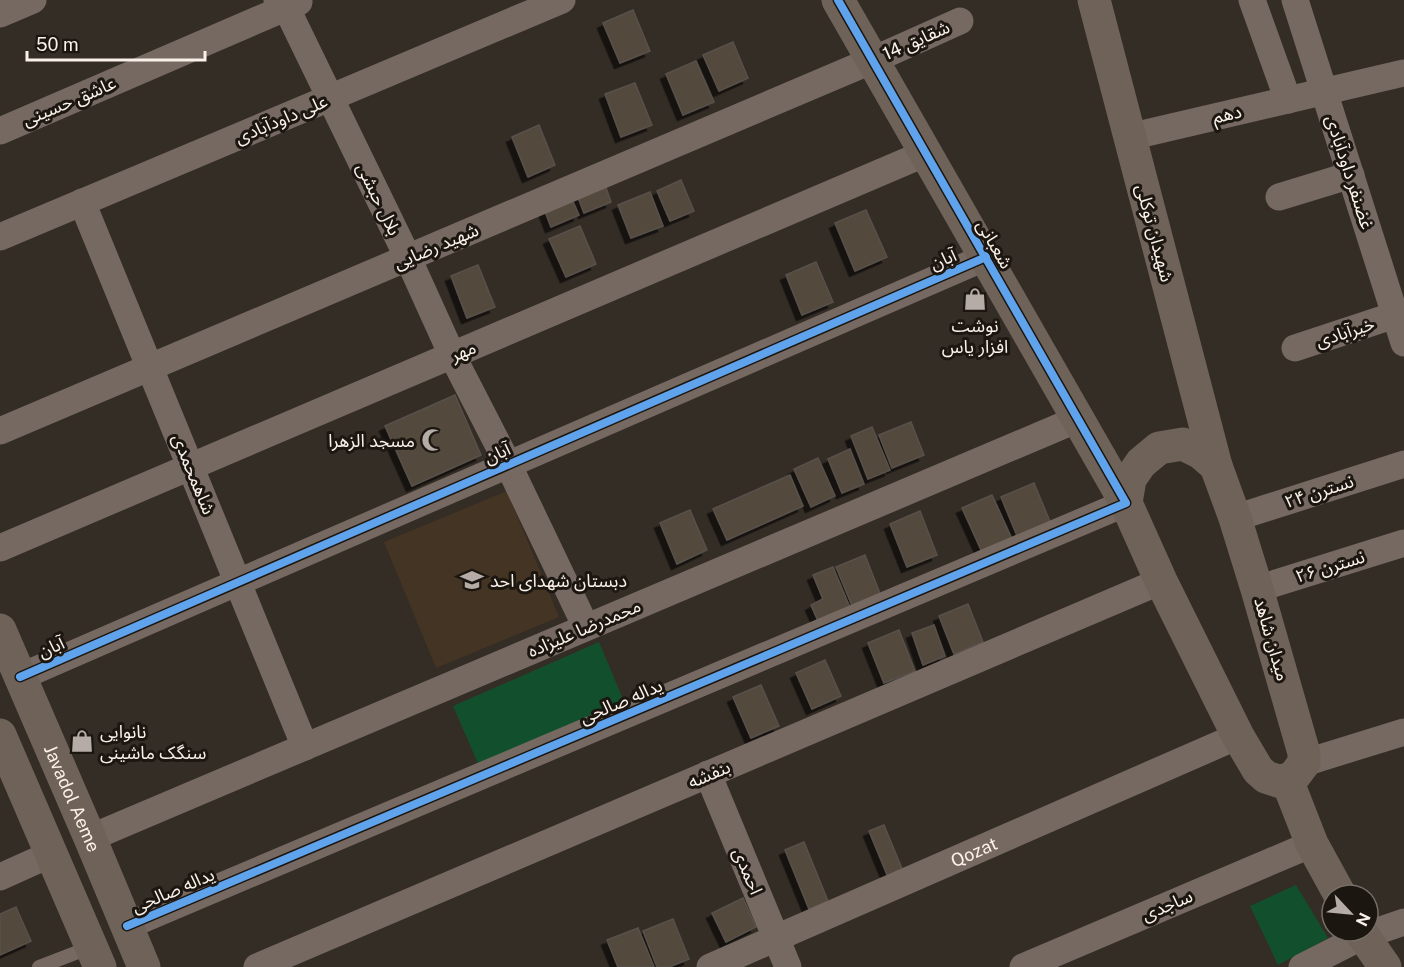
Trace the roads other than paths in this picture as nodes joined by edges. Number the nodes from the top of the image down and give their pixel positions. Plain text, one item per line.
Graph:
1 (33, 0) edge
2 (562, 0) edge
3 (838, 0) edge
4 (1094, 0) edge
5 (1252, 0) edge
6 (1295, 0) edge
7 (289, 2) edge
8 (0, 14) edge
9 (960, 21) dead end
10 (873, 60) junction
11 (1404, 73) edge
12 (1324, 92) junction
13 (330, 98) junction
14 (1288, 100) junction
15 (0, 131) edge
16 (1130, 136) junction
17 (926, 153) junction
18 (1351, 175) junction
19 (1279, 197) dead end
20 (82, 202) junction
21 (0, 237) edge
22 (986, 257) junction
23 (408, 258) junction
24 (1395, 315) junction
25 (1404, 343) edge
26 (1295, 348) dead end
27 (452, 355) junction
28 (150, 367) junction
29 (1078, 419) junction
30 (0, 431) edge
31 (508, 464) junction
32 (1404, 464) edge
33 (1216, 466) junction
34 (190, 467) junction
35 (1126, 503) junction
36 (1235, 518) junction
37 (1404, 543) edge
38 (0, 548) edge
39 (1161, 581) junction
40 (238, 582) junction
41 (1257, 589) junction
42 (586, 627) junction
43 (0, 630) edge
44 (20, 677) junction
45 (1404, 732) edge
46 (0, 735) edge
47 (1238, 736) junction
48 (306, 747) junction
49 (1295, 772) junction
50 (708, 774) junction
51 (90, 838) junction
52 (1312, 844) junction
53 (51, 854) junction
54 (0, 877) edge
55 (1333, 883) edge
56 (1404, 922) edge
57 (127, 926) junction
58 (1380, 929) edge
59 (776, 938) junction
60 (1346, 943) edge
61 (1368, 943) edge
62 (96, 957) edge
63 (39, 967) edge
64 (144, 967) edge
65 (257, 967) edge
66 (710, 967) edge
67 (788, 967) edge
68 (1023, 967) edge
69 (1302, 967) edge
70 (1385, 967) edge

1 - 8 street
2 - 13 street, علی داودآبادی
3 - 10 street, شعبانی
4 - 16 street, شهیدان توکلی
5 - 14 street
6 - 12 street, غضنفر داودآبادی
7 - 13 street, بلال حبشی
7 - 15 street, عاشق حسینی
9 - 10 street, شقایق 14
10 - 17 street, شعبانی
10 - 23 street, شهید رضایی
11 - 12 street, دهم
12 - 14 street, دهم
12 - 18 street, غضنفر داودآبادی
13 - 20 street, علی داودآبادی
13 - 23 street, بلال حبشی
14 - 16 street, دهم
16 - 33 street, شهیدان توکلی
17 - 22 street, شعبانی
17 - 27 street, مهر
18 - 19 street
18 - 24 street, غضنفر داودآبادی
20 - 21 street, علی داودآبادی
20 - 28 street, شاهمحمدی
22 - 29 street, شعبانی
22 - 31 street, آبان
23 - 27 street, بلال حبشی
23 - 28 street, شهید رضایی
24 - 25 street, غضنفر داودآبادی
24 - 26 street, خیرآبادی
27 - 31 street, بلال حبشی
27 - 34 street, مهر
28 - 30 street, شهید رضایی
28 - 34 street, شاهمحمدی
29 - 35 street, شعبانی
29 - 42 street, محمدرضا علیزاده
31 - 40 street, آبان
31 - 42 street, بلال حبشی
32 - 36 street, نسترن ۲۴
33 - 35 street
33 - 36 street, میدان شاهد
34 - 38 street, مهر
34 - 40 street, شاهمحمدی
35 - 39 street
35 - 57 street, یداله صالحی
36 - 41 street, میدان شاهد
37 - 41 street, نسترن ۲۶
39 - 47 street
39 - 50 street, بنفشه
40 - 44 street, آبان
40 - 48 street, شاهمحمدی
41 - 49 street, میدان شاهد
42 - 48 street, محمدرضا علیزاده
43 - 44 street, Javadol Aeme
44 - 51 street, Javadol Aeme
45 - 49 street
46 - 53 street
47 - 49 street
47 - 59 street, Qozat
48 - 51 street, محمدرضا علیزاده
49 - 52 street, میدان شاهد
50 - 59 street, احمدی
50 - 65 street, بنفشه
51 - 57 street, Javadol Aeme
52 - 55 street, میدان شاهد
52 - 68 street, ساجدی
53 - 54 street
53 - 62 street
56 - 58 street
57 - 64 street, Javadol Aeme
59 - 66 street, Qozat
59 - 67 street, احمدی
60 - 69 street
61 - 70 street
62 - 63 lane

